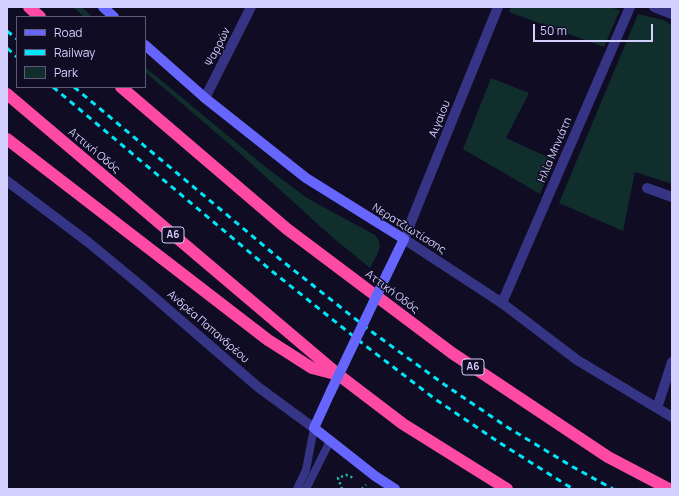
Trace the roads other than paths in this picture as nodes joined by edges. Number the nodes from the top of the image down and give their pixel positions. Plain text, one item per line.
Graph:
1 (28, 7) edge
2 (103, 7) edge
3 (252, 7) edge
4 (498, 7) edge
5 (630, 7) edge
6 (654, 7) edge
7 (672, 14) edge
8 (39, 16) edge
9 (113, 16) edge
10 (146, 46) edge
11 (123, 88) edge
12 (7, 94) edge
13 (205, 98) junction
14 (7, 139) edge
15 (7, 182) edge
16 (647, 188) dead end
17 (672, 197) edge
18 (404, 239) junction
19 (502, 302) junction
20 (672, 362) edge
21 (340, 376) junction
22 (657, 408) junction
23 (672, 416) edge
24 (314, 428) junction
25 (330, 441) junction
26 (298, 489) edge
27 (306, 489) edge
28 (395, 489) edge
29 (507, 489) edge
30 (669, 489) edge

1 - 8 highway
2 - 9 street
3 - 13 street, Ψαρρών
4 - 18 street, Αιγαίου
5 - 19 street, Ηλία Μηνιάτη
6 - 7 street
10 - 13 street, Νερατζιωτίσσης
11 - 30 highway, Αττική Οδός / Α6
12 - 21 highway, Αττική Οδός / Α6
13 - 18 street, Νερατζιωτίσσης
14 - 21 highway
15 - 24 street, Ανδρέα Παπανδρέου
16 - 17 street
18 - 19 street, Νερατζιωτίσσης
18 - 24 street, bridge
19 - 22 street, Νερατζιωτίσσης
20 - 22 street
21 - 29 highway, Αττική Οδός / Α6
22 - 23 street, Νερατζιωτίσσης
24 - 25 street, Ανδρέα Παπανδρέου
24 - 26 lane
25 - 27 lane
25 - 28 street, Ανδρέα Παπανδρέου

